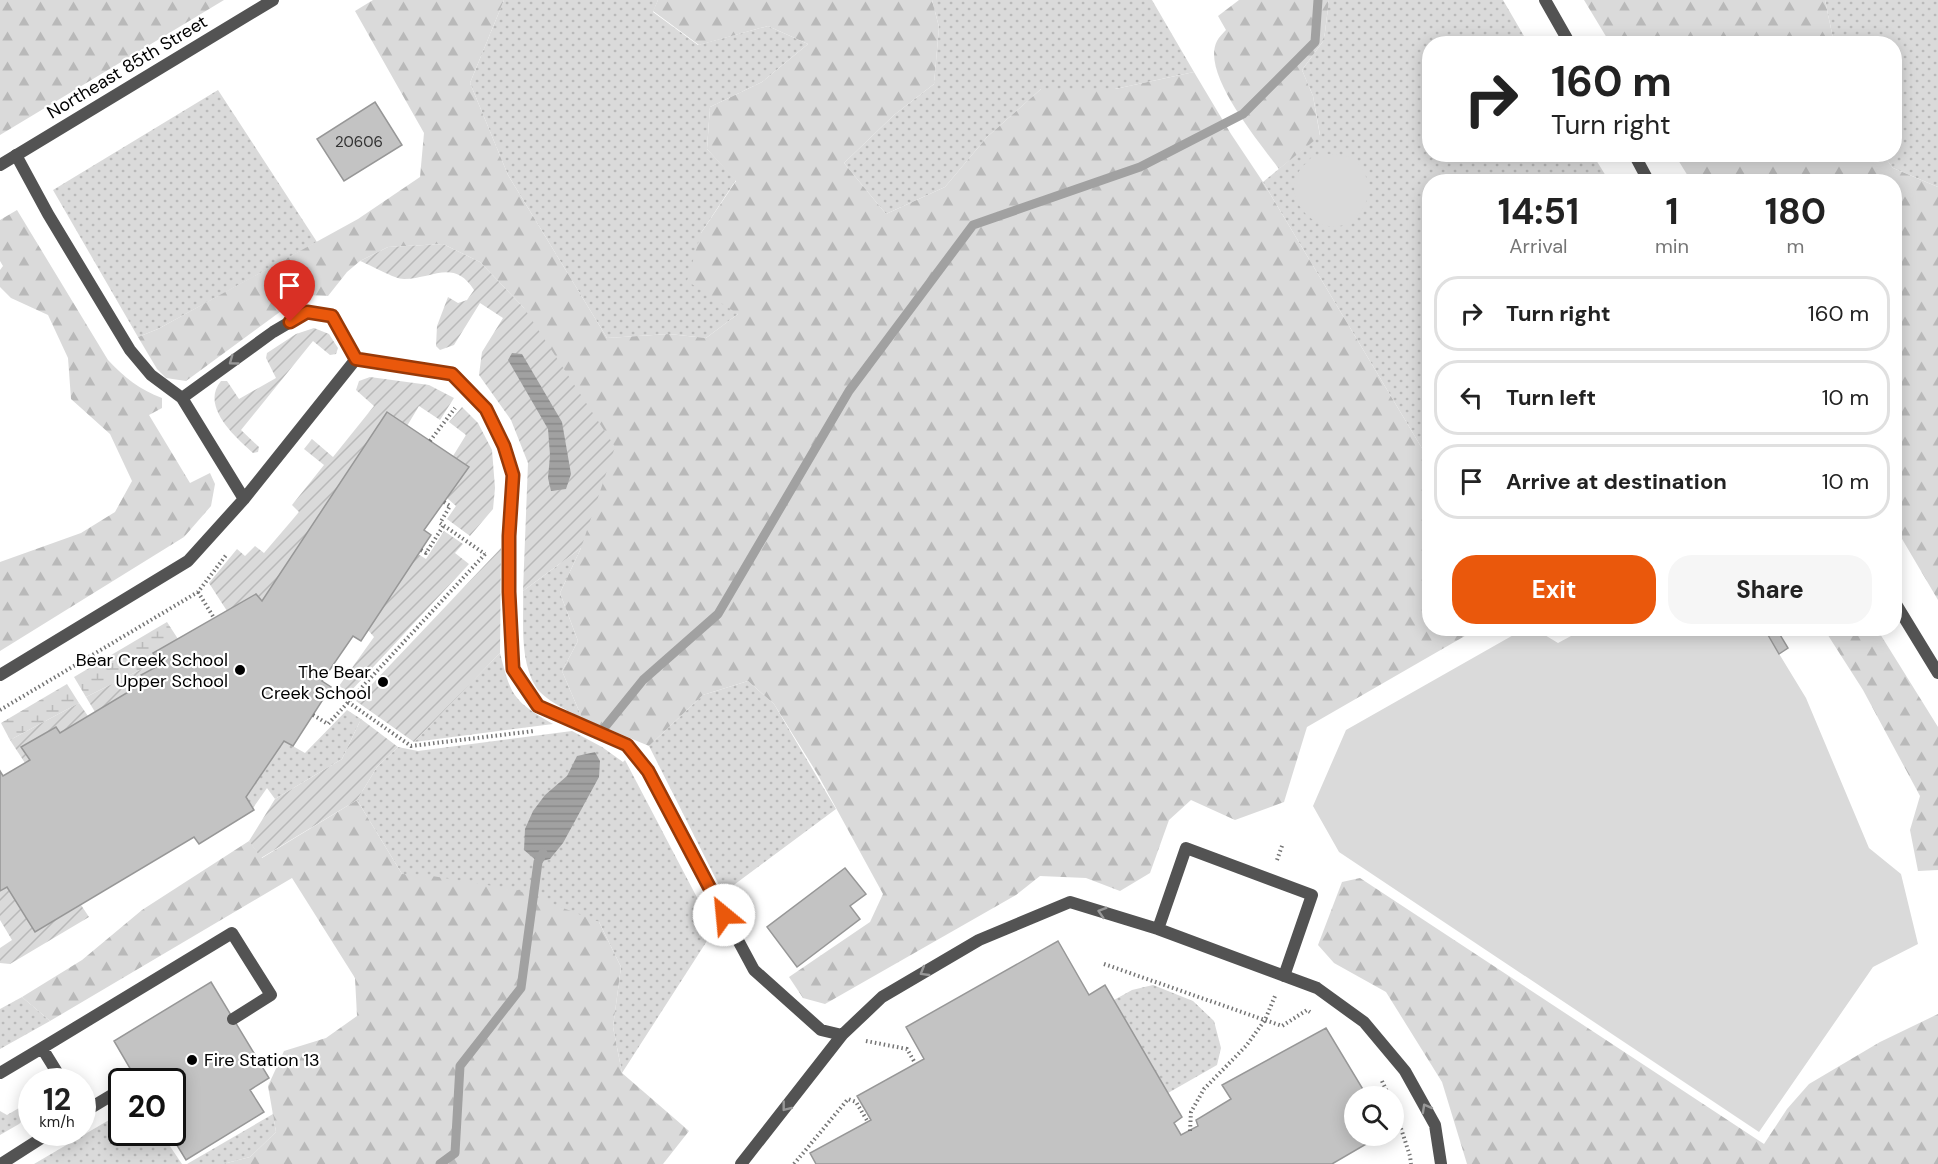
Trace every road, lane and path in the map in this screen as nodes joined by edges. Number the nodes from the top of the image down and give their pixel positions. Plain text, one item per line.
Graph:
1 (273, 0) edge
2 (1545, 0) edge
3 (1565, 36) edge
4 (16, 155) junction
5 (0, 165) edge
6 (356, 359) junction
7 (467, 390) junction
8 (182, 398) junction
9 (430, 441) dead end
10 (243, 499) junction
11 (444, 502) dead end
12 (444, 525) junction
13 (509, 536) junction
14 (421, 550) dead end
15 (230, 551) dead end
16 (485, 554) junction
17 (198, 592) junction
18 (1902, 614) edge
19 (214, 618) dead end
20 (1938, 673) edge
21 (0, 675) edge
22 (348, 702) junction
23 (0, 710) edge
24 (313, 715) dead end
25 (567, 719) junction
26 (1158, 929) junction
27 (1104, 964) dead end
28 (1284, 976) junction
29 (1317, 1016) dead end
30 (233, 1018) dead end
31 (1266, 1020) junction
32 (842, 1035) junction
33 (42, 1048) junction
34 (915, 1063) dead end
35 (54, 1068) edge
36 (1374, 1072) dead end
37 (0, 1073) edge
38 (1384, 1086) edge
39 (868, 1122) dead end
40 (1190, 1131) dead end
41 (1404, 1138) edge
42 (29, 1146) edge
43 (1, 1164) edge
44 (741, 1164) edge
45 (794, 1164) edge
46 (1411, 1164) edge
47 (1442, 1164) edge

1 - 4 street, Northeast 85th Street
2 - 3 street
4 - 5 street, Northeast 85th Street
4 - 8 street
6 - 7 street
6 -> 8 street
6 - 10 street
7 - 9 path
7 - 13 street
8 - 10 street
10 - 21 street
11 - 12 path
12 - 14 path
12 - 16 path
13 - 16 path
13 - 25 street
15 - 17 path
16 - 22 path
17 - 19 path
17 - 23 path
18 - 20 street
22 - 24 path
22 - 25 path
25 - 32 street
26 - 28 street
26 - 28 street
26 -> 32 street
27 - 31 path
28 - 31 path
47 -> 28 street
29 - 31 path
30 - 33 street
31 - 40 path
32 - 34 path
32 -> 44 street
33 - 35 street
33 - 37 street
36 - 38 path
39 - 45 path
41 - 46 path
42 - 43 street

